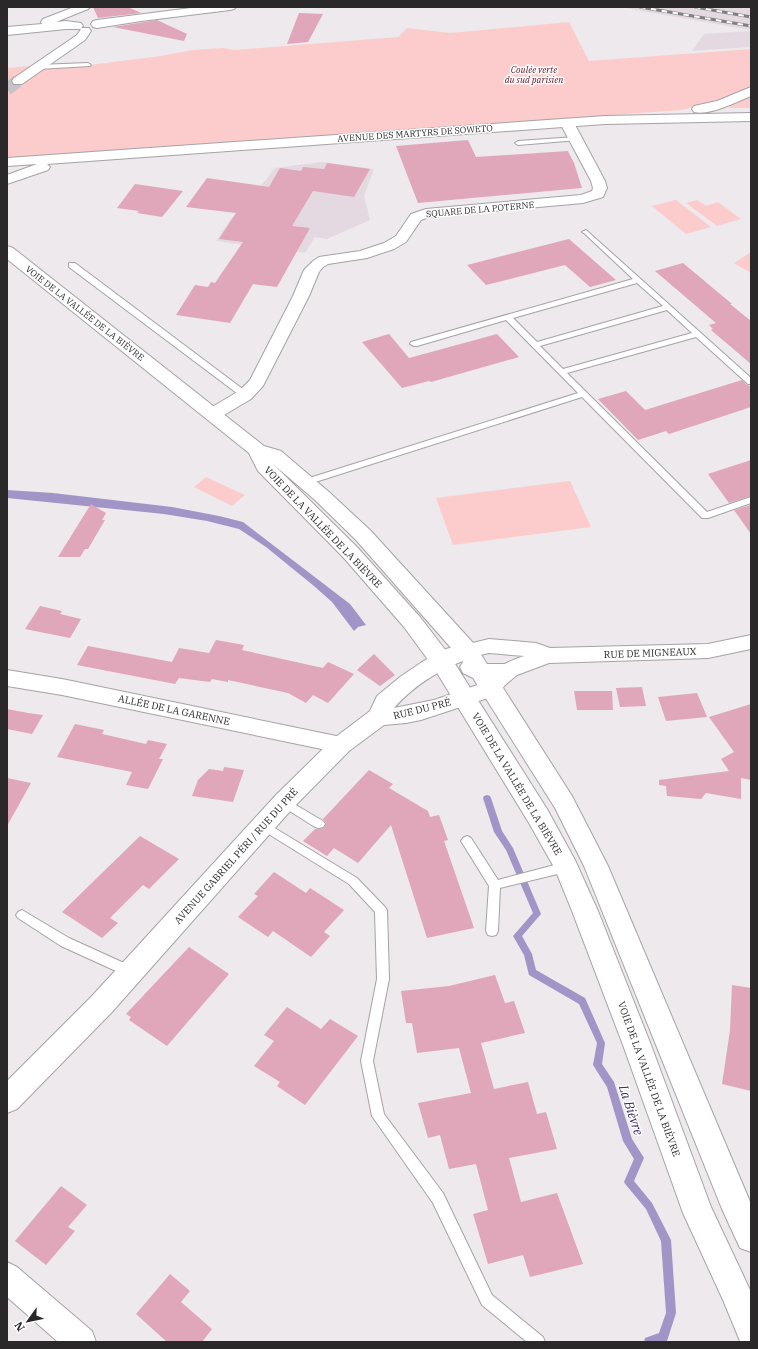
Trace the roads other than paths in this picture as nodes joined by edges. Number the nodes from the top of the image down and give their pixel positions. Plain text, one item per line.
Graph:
1 (84, 7) edge
2 (230, 7) edge
3 (31, 28) junction
4 (81, 29) junction
5 (7, 31) edge
6 (88, 65) dead end
7 (38, 67) junction
8 (18, 81) tunnel mouth
9 (751, 91) edge
10 (751, 117) edge
11 (664, 118) junction
12 (567, 123) junction
13 (576, 139) junction
14 (518, 143) dead end
15 (80, 157) junction
16 (7, 162) edge
17 (7, 180) edge
18 (586, 232) dead end
19 (7, 251) edge
20 (72, 265) dead end
21 (638, 280) junction
22 (668, 307) junction
23 (508, 317) junction
24 (697, 334) junction
25 (414, 344) dead end
26 (535, 345) junction
27 (562, 372) junction
28 (751, 382) edge
29 (583, 394) junction
30 (245, 395) junction
31 (213, 414) junction
32 (257, 450) junction
33 (306, 482) junction
34 (751, 500) edge
35 (751, 642) edge
36 (547, 656) junction
37 (448, 659) junction
38 (7, 678) edge
39 (484, 685) junction
40 (379, 716) junction
41 (341, 745) junction
42 (284, 802) junction
43 (319, 824) dead end
44 (263, 825) junction
45 (467, 841) dead end
46 (566, 867) junction
47 (495, 885) junction
48 (22, 915) dead end
49 (492, 931) dead end
50 (131, 972) junction
51 (7, 1100) edge
52 (751, 1237) edge
53 (7, 1277) edge
54 (751, 1330) edge
55 (81, 1342) edge
56 (538, 1342) edge

1 - 3 street
2 - 4 street
3 - 4 street
3 - 5 street
4 - 7 street
6 - 7 lane
7 - 8 street
9 - 11 main road
10 - 11 main road, AVENUE DES MARTYRS DE SOWETO
11 - 12 main road, AVENUE DES MARTYRS DE SOWETO
12 - 13 street, SQUARE DE LA POTERNE
12 - 15 main road, AVENUE DES MARTYRS DE SOWETO
13 - 14 lane
13 - 30 street, SQUARE DE LA POTERNE
15 - 16 main road, AVENUE DES MARTYRS DE SOWETO
15 - 17 main road, AVENUE DES MARTYRS DE SOWETO
18 - 21 lane
19 - 31 main road, VOIE DE LA VALLÉE DE LA BIÈVRE
20 - 30 lane
21 - 22 lane
21 - 23 lane
22 - 24 lane
22 - 26 lane
23 - 25 lane
23 - 26 lane
24 - 27 lane
24 - 28 lane
26 - 27 lane
27 - 29 lane
29 - 33 lane
29 - 34 lane
30 - 31 street, SQUARE DE LA POTERNE
31 - 32 main road, VOIE DE LA VALLÉE DE LA BIÈVRE
32 - 33 main road, VOIE DE LA VALLÉE DE LA BIÈVRE
32 - 37 main road, VOIE DE LA VALLÉE DE LA BIÈVRE
33 - 37 main road, VOIE DE LA VALLÉE DE LA BIÈVRE
35 - 36 street, RUE DE MIGNEAUX
36 - 37 street, RUE DE MIGNEAUX
36 - 39 street, RUE DE MIGNEAUX
37 - 39 main road
37 - 40 main road
38 - 41 street, ALLÉE DE LA GARENNE
39 - 40 main road, RUE DU PRÉ
39 - 46 main road, VOIE DE LA VALLÉE DE LA BIÈVRE
39 - 52 main road
40 - 41 main road, AVENUE GABRIEL PÉRI / RUE DU PRÉ
41 - 42 main road, AVENUE GABRIEL PÉRI / RUE DU PRÉ
42 - 43 lane
42 - 44 main road, AVENUE GABRIEL PÉRI / RUE DU PRÉ
44 - 50 main road, AVENUE GABRIEL PÉRI / RUE DU PRÉ
44 - 56 lane
45 - 47 lane
46 - 47 lane
46 - 54 main road, VOIE DE LA VALLÉE DE LA BIÈVRE
47 - 49 lane
48 - 50 lane
50 - 51 main road, AVENUE GABRIEL PÉRI / RUE DU PRÉ
53 - 55 street

